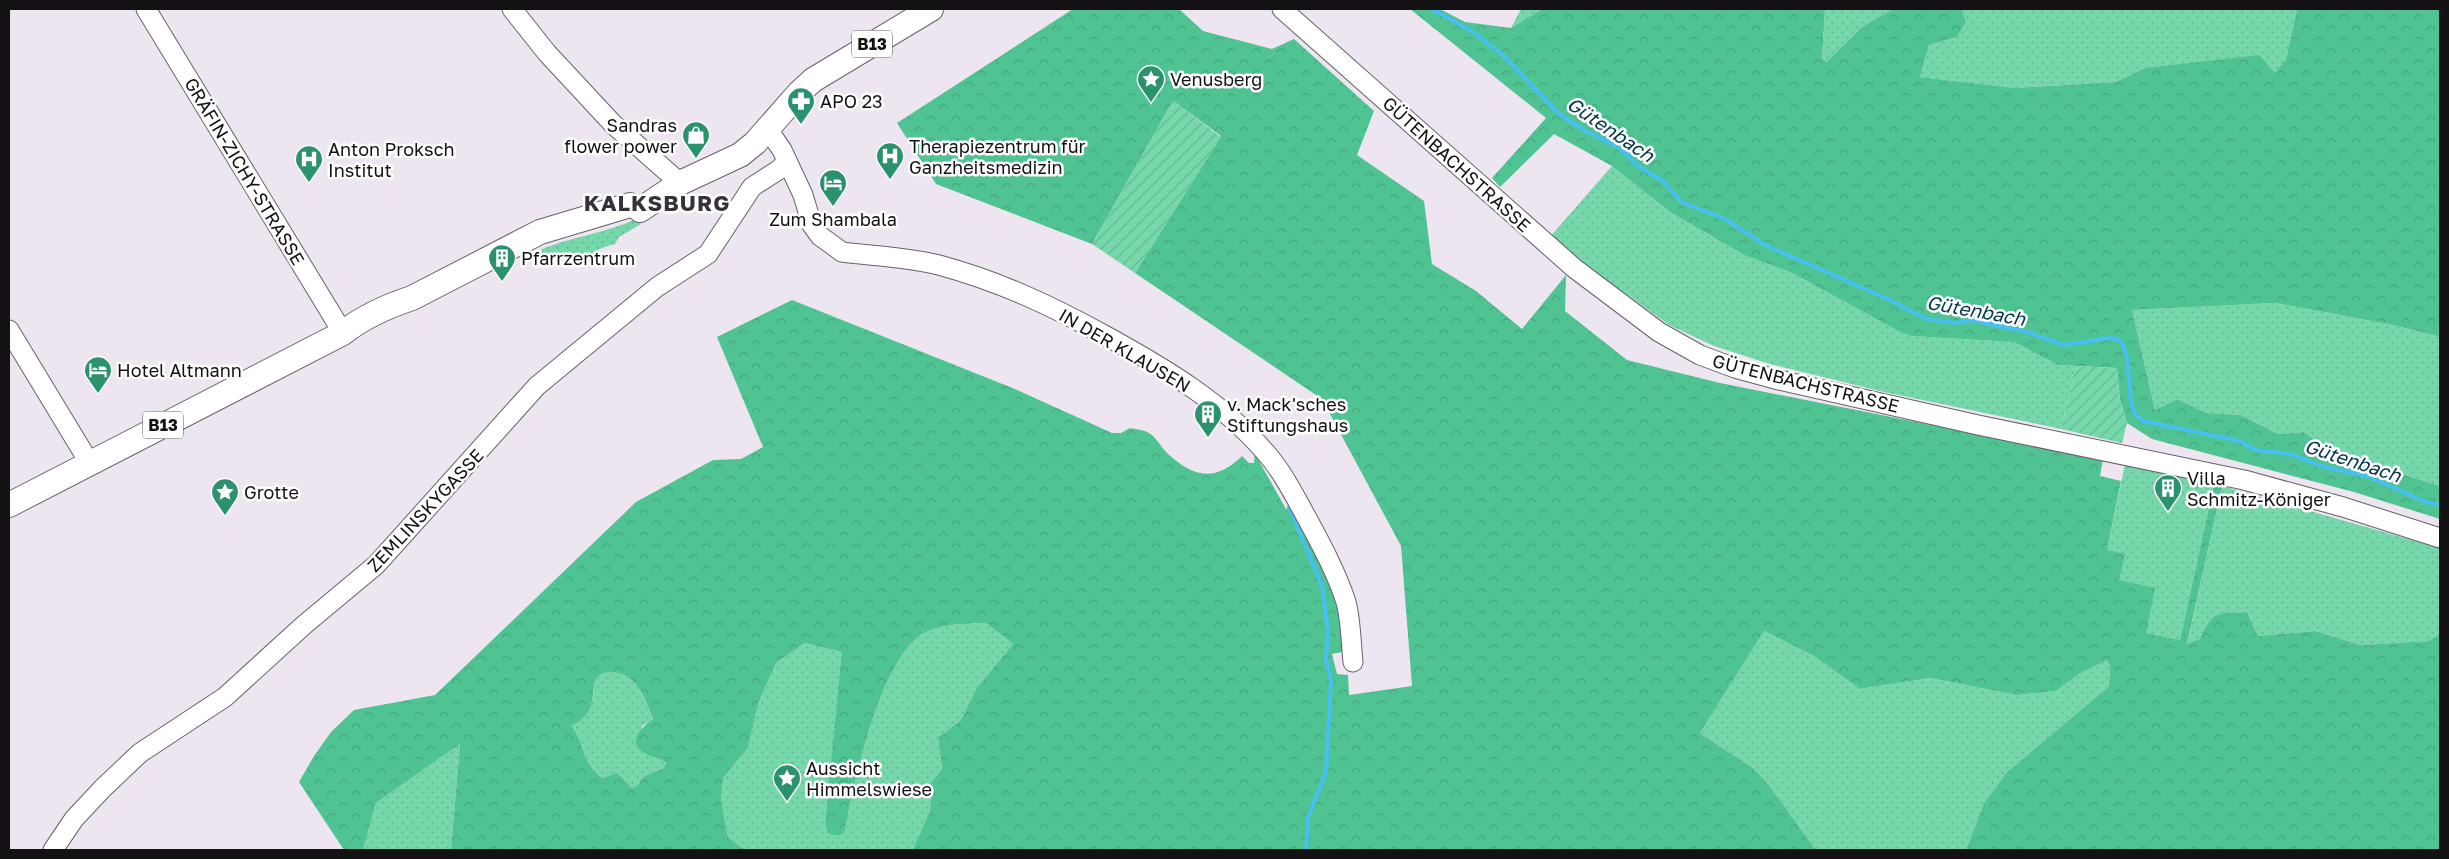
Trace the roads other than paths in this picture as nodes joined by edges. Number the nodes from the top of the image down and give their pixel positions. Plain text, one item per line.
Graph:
1 (146, 9) edge
2 (512, 9) edge
3 (931, 9) edge
4 (1282, 9) edge
5 (767, 128) junction
6 (786, 162) junction
7 (672, 188) junction
8 (9, 330) edge
9 (343, 333) junction
10 (89, 462) junction
11 (9, 505) edge
12 (2440, 538) edge
13 (1353, 662) dead end
14 (53, 850) edge

1 - 9 street, GRÄFIN-ZICHY-STRASSE
2 - 7 street
3 - 5 main road, B13
4 - 12 street, GÜTENBACHSTRASSE
5 - 6 street, IN DER KLAUSEN
5 - 7 main road, B13
6 - 13 street, IN DER KLAUSEN
6 - 14 street, ZEMLINSKYGASSE
7 - 9 main road, B13
8 - 10 street
9 - 10 main road, B13
10 - 11 main road, B13

